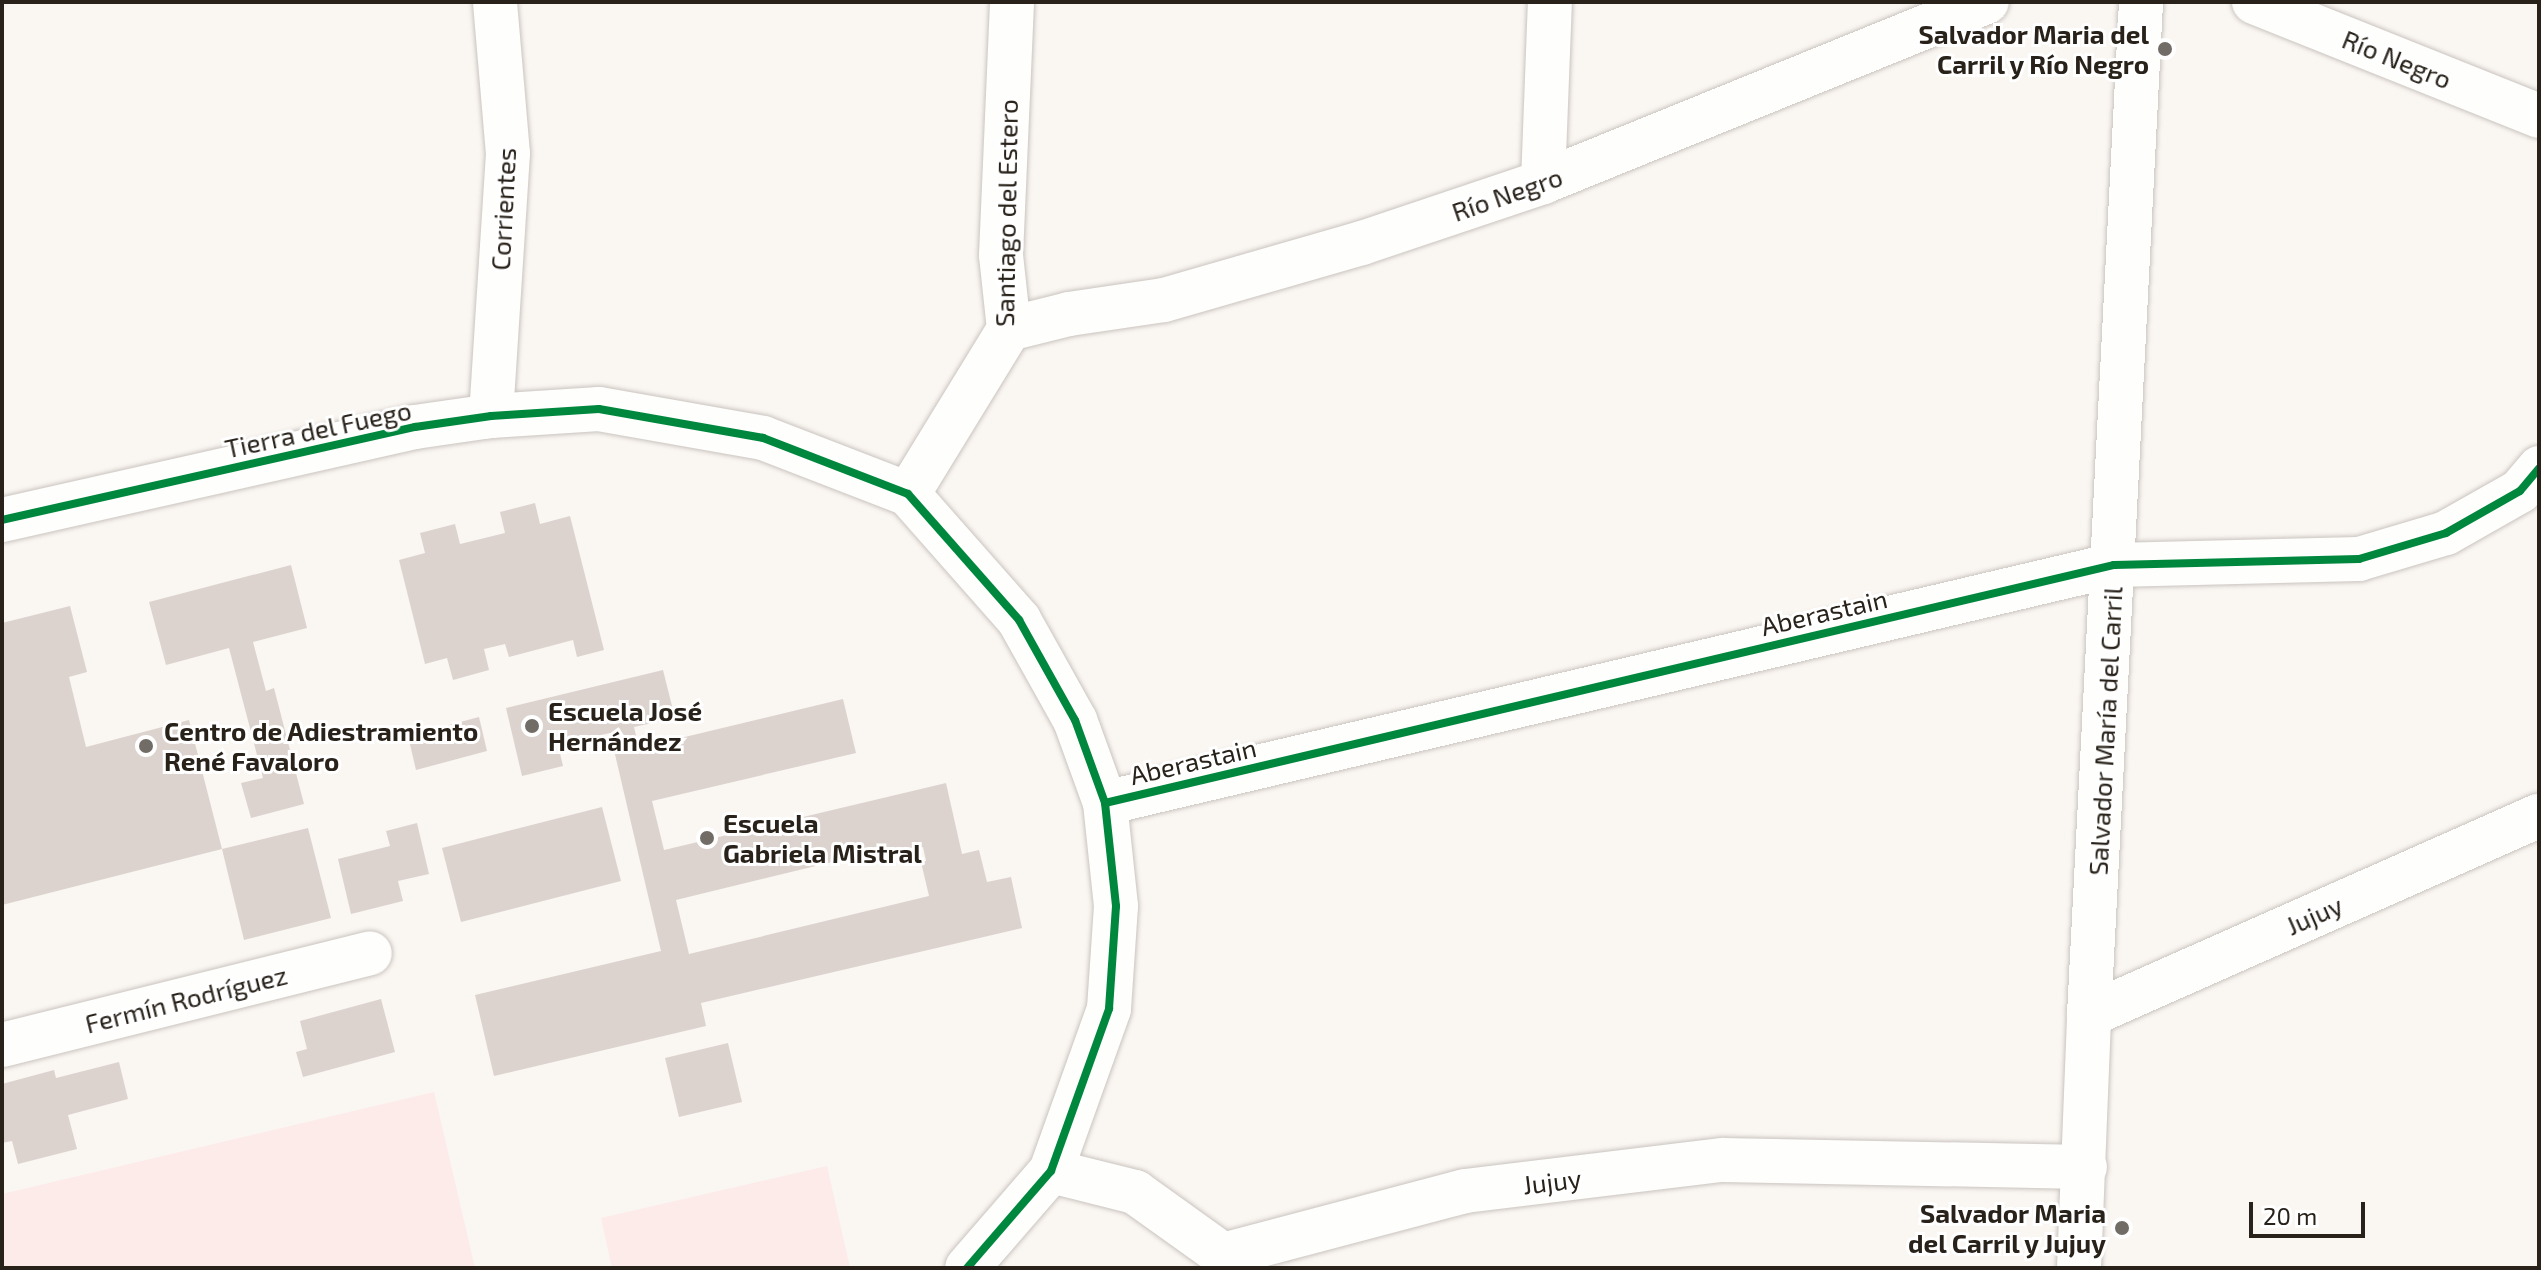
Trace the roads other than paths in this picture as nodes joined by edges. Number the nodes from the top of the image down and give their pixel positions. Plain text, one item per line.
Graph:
1 (495, 2) edge
2 (1012, 2) edge
3 (1550, 2) edge
4 (1987, 2) edge
5 (2141, 2) edge
6 (2254, 2) edge
7 (2539, 116) edge
8 (1543, 182) junction
9 (1009, 329) junction
10 (491, 416) junction
11 (2539, 468) edge
12 (908, 494) junction
13 (2, 520) edge
14 (2114, 565) junction
15 (1105, 803) junction
16 (2539, 816) edge
17 (370, 953) dead end
18 (2089, 1015) junction
19 (2, 1045) edge
20 (2085, 1167) junction
21 (1051, 1171) junction
22 (1226, 1262) edge
23 (967, 1268) edge
24 (2079, 1268) edge

1 - 10 street, Corrientes
2 - 9 street, Santiago del Estero
3 - 8 street
4 - 8 street, Río Negro
5 - 14 street, Salvador María del Carril
6 - 7 street, Río Negro
8 - 9 street, Río Negro
9 - 12 street, Santiago del Estero
10 - 12 street, Tierra del Fuego
10 - 13 street, Tierra del Fuego
11 - 14 street, Aberastain
12 - 15 street, Tierra del Fuego
14 - 15 street, Aberastain
14 - 18 street, Salvador María del Carril
15 - 21 street, Tierra del Fuego
16 - 18 street, Jujuy
17 - 19 street, Fermín Rodríguez
18 - 20 street, Salvador María del Carril
20 - 22 street, Jujuy
20 - 24 street, Salvador María del Carril
21 - 22 street, Jujuy
21 - 23 street, Tierra del Fuego

